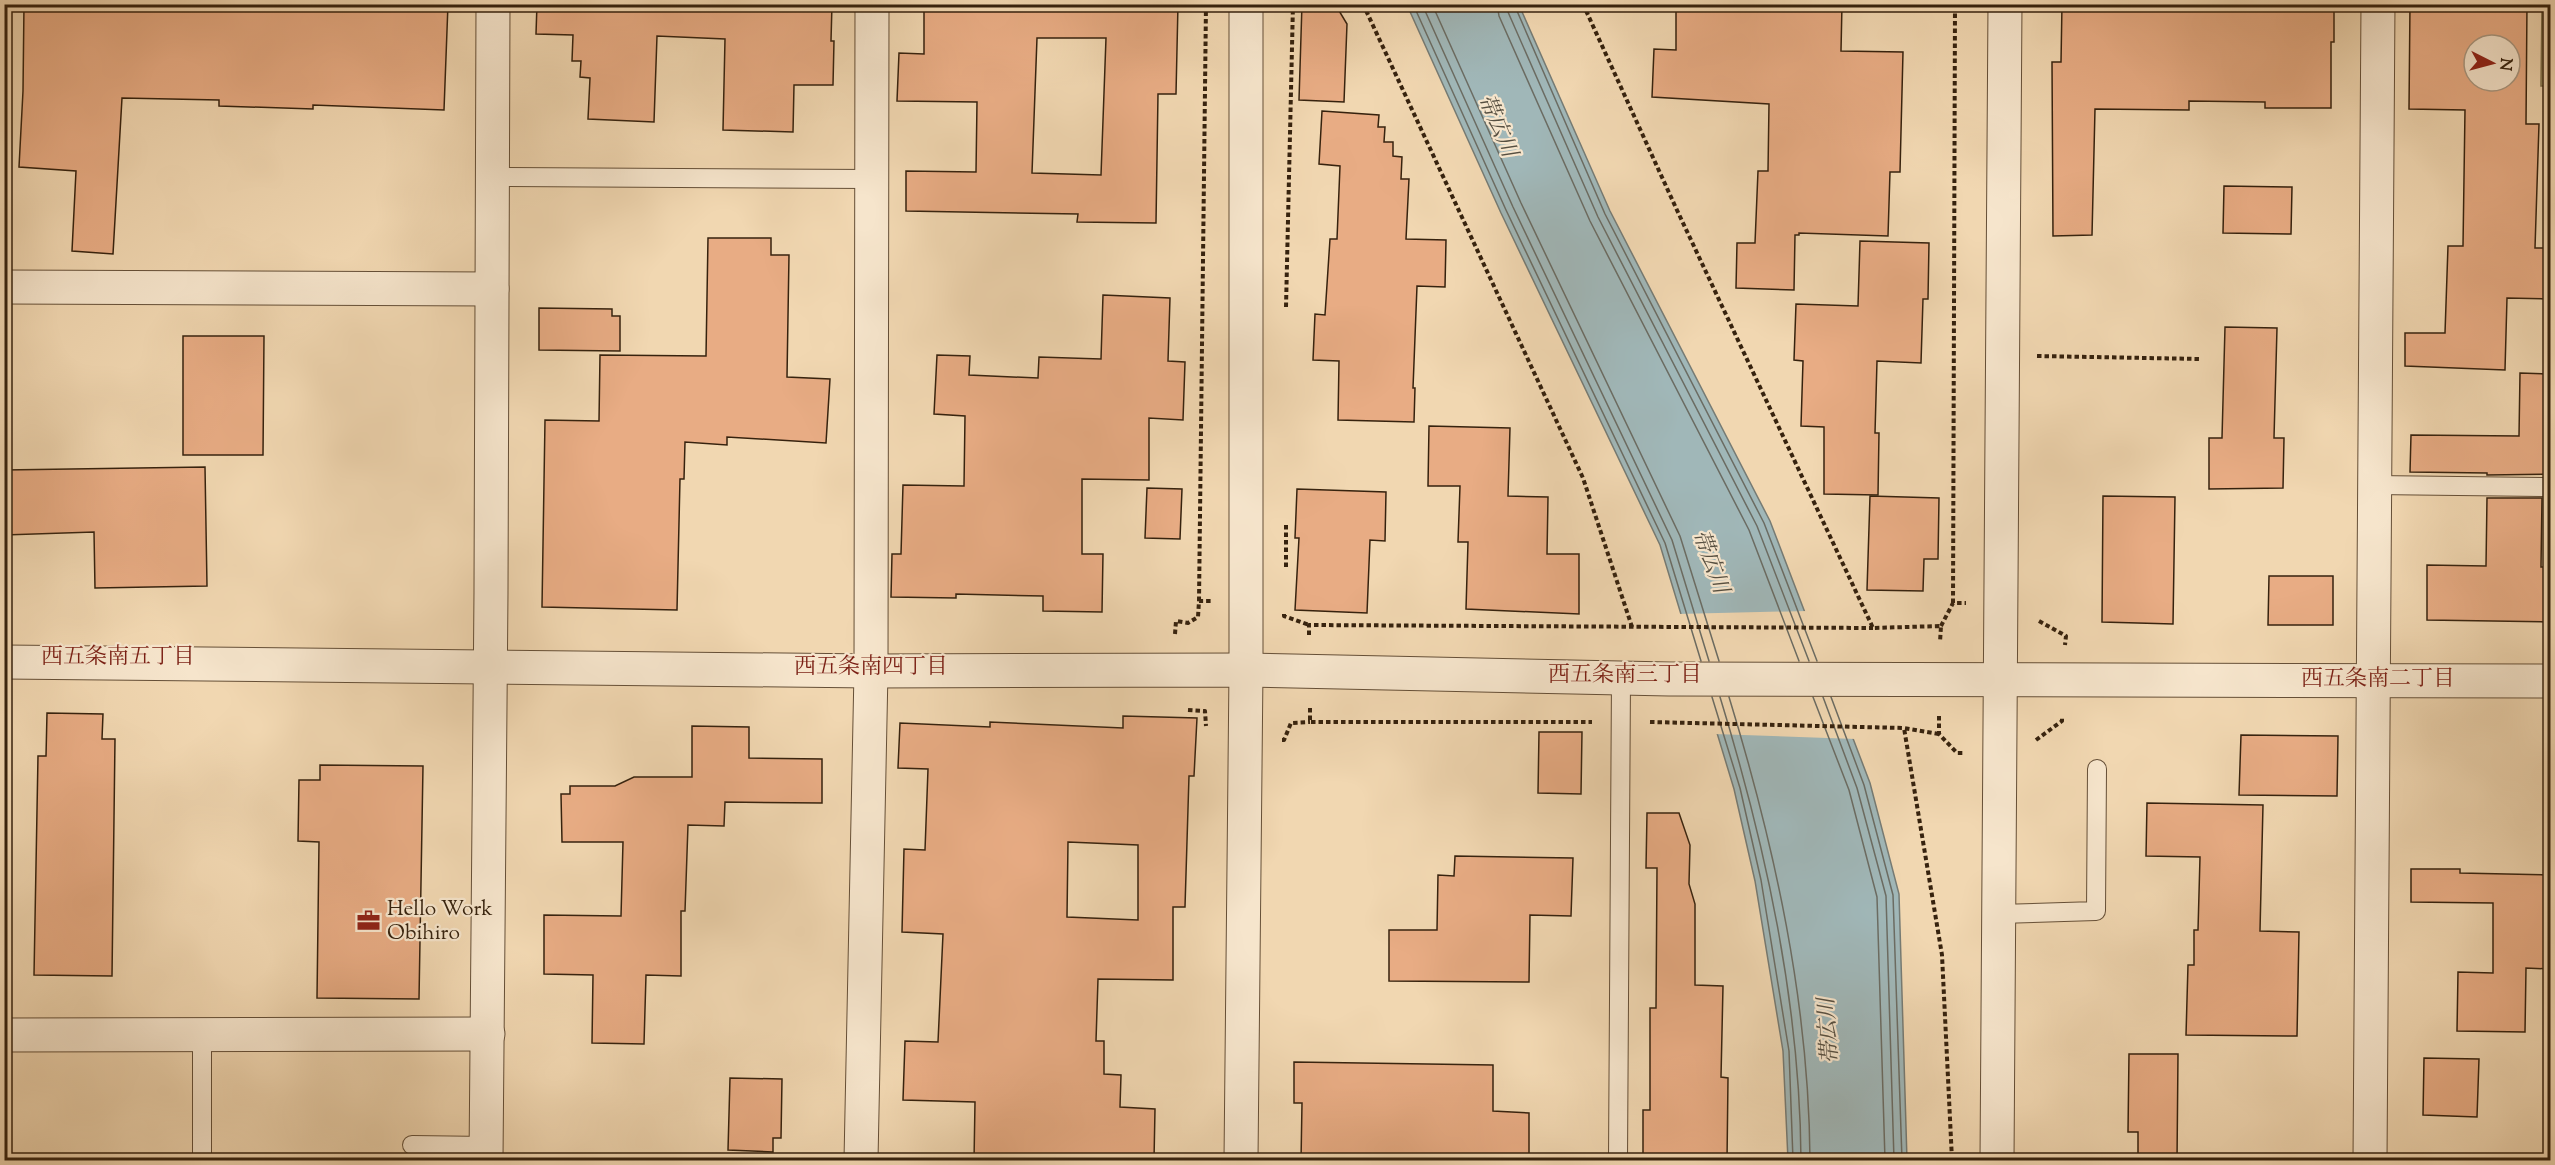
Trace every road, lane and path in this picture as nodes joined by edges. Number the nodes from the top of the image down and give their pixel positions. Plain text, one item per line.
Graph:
1 (492, 4) edge
2 (872, 4) edge
3 (1206, 4) edge
4 (1246, 4) edge
5 (1293, 4) edge
6 (1363, 4) edge
7 (1583, 4) edge
8 (1955, 4) edge
9 (2005, 4) edge
10 (2378, 4) edge
11 (493, 177) junction
12 (872, 179) junction
13 (4, 287) edge
14 (492, 289) junction
15 (1286, 314) dead end
16 (2033, 356) dead end
17 (2200, 359) dead end
18 (2374, 485) junction
19 (2550, 487) edge
20 (1285, 514) dead end
21 (1286, 569) dead end
22 (1199, 601) dead end
23 (1953, 603) dead end
24 (1284, 608) dead end
25 (1309, 625) dead end
26 (1632, 627) dead end
27 (1652, 627) dead end
28 (1873, 628) junction
29 (4, 662) edge
30 (489, 666) junction
31 (1246, 670) junction
32 (871, 671) junction
33 (1621, 678) junction
34 (2000, 679) junction
35 (1938, 680) junction
36 (2372, 680) junction
37 (2550, 681) edge
38 (1684, 723) dead end
39 (1904, 728) junction
40 (1939, 734) dead end
41 (2097, 769) dead end
42 (1999, 914) junction
43 (488, 1034) junction
44 (4, 1035) edge
45 (202, 1035) junction
46 (412, 1145) dead end
47 (487, 1153) edge
48 (202, 1161) edge
49 (861, 1161) edge
50 (1241, 1161) edge
51 (1618, 1161) edge
52 (1952, 1161) edge
53 (1997, 1161) edge
54 (2370, 1161) edge

1 - 11 street
2 - 12 street
3 - 22 path
4 - 31 street
5 - 15 path
6 - 26 path
7 - 28 path
8 - 23 path
9 - 34 street
10 - 18 street
11 - 12 lane
11 - 14 street
12 - 32 street
13 - 14 street
14 - 30 street
16 - 17 path
18 - 19 lane
18 - 36 street
20 - 21 path
24 - 25 path
27 - 28 path
28 - 35 path
29 - 30 street
30 - 32 street
30 - 43 street
31 - 32 street
31 - 33 street
31 - 50 street
32 - 49 street
33 - 35 street
33 - 51 lane
34 - 35 street
34 - 36 street
34 - 42 street
36 - 37 street
36 - 54 street
38 - 39 path
39 - 40 path
39 - 52 path
41 - 42 lane
42 - 53 street
43 - 45 street
43 - 47 street
44 - 45 street
45 - 48 lane
46 - 47 lane

